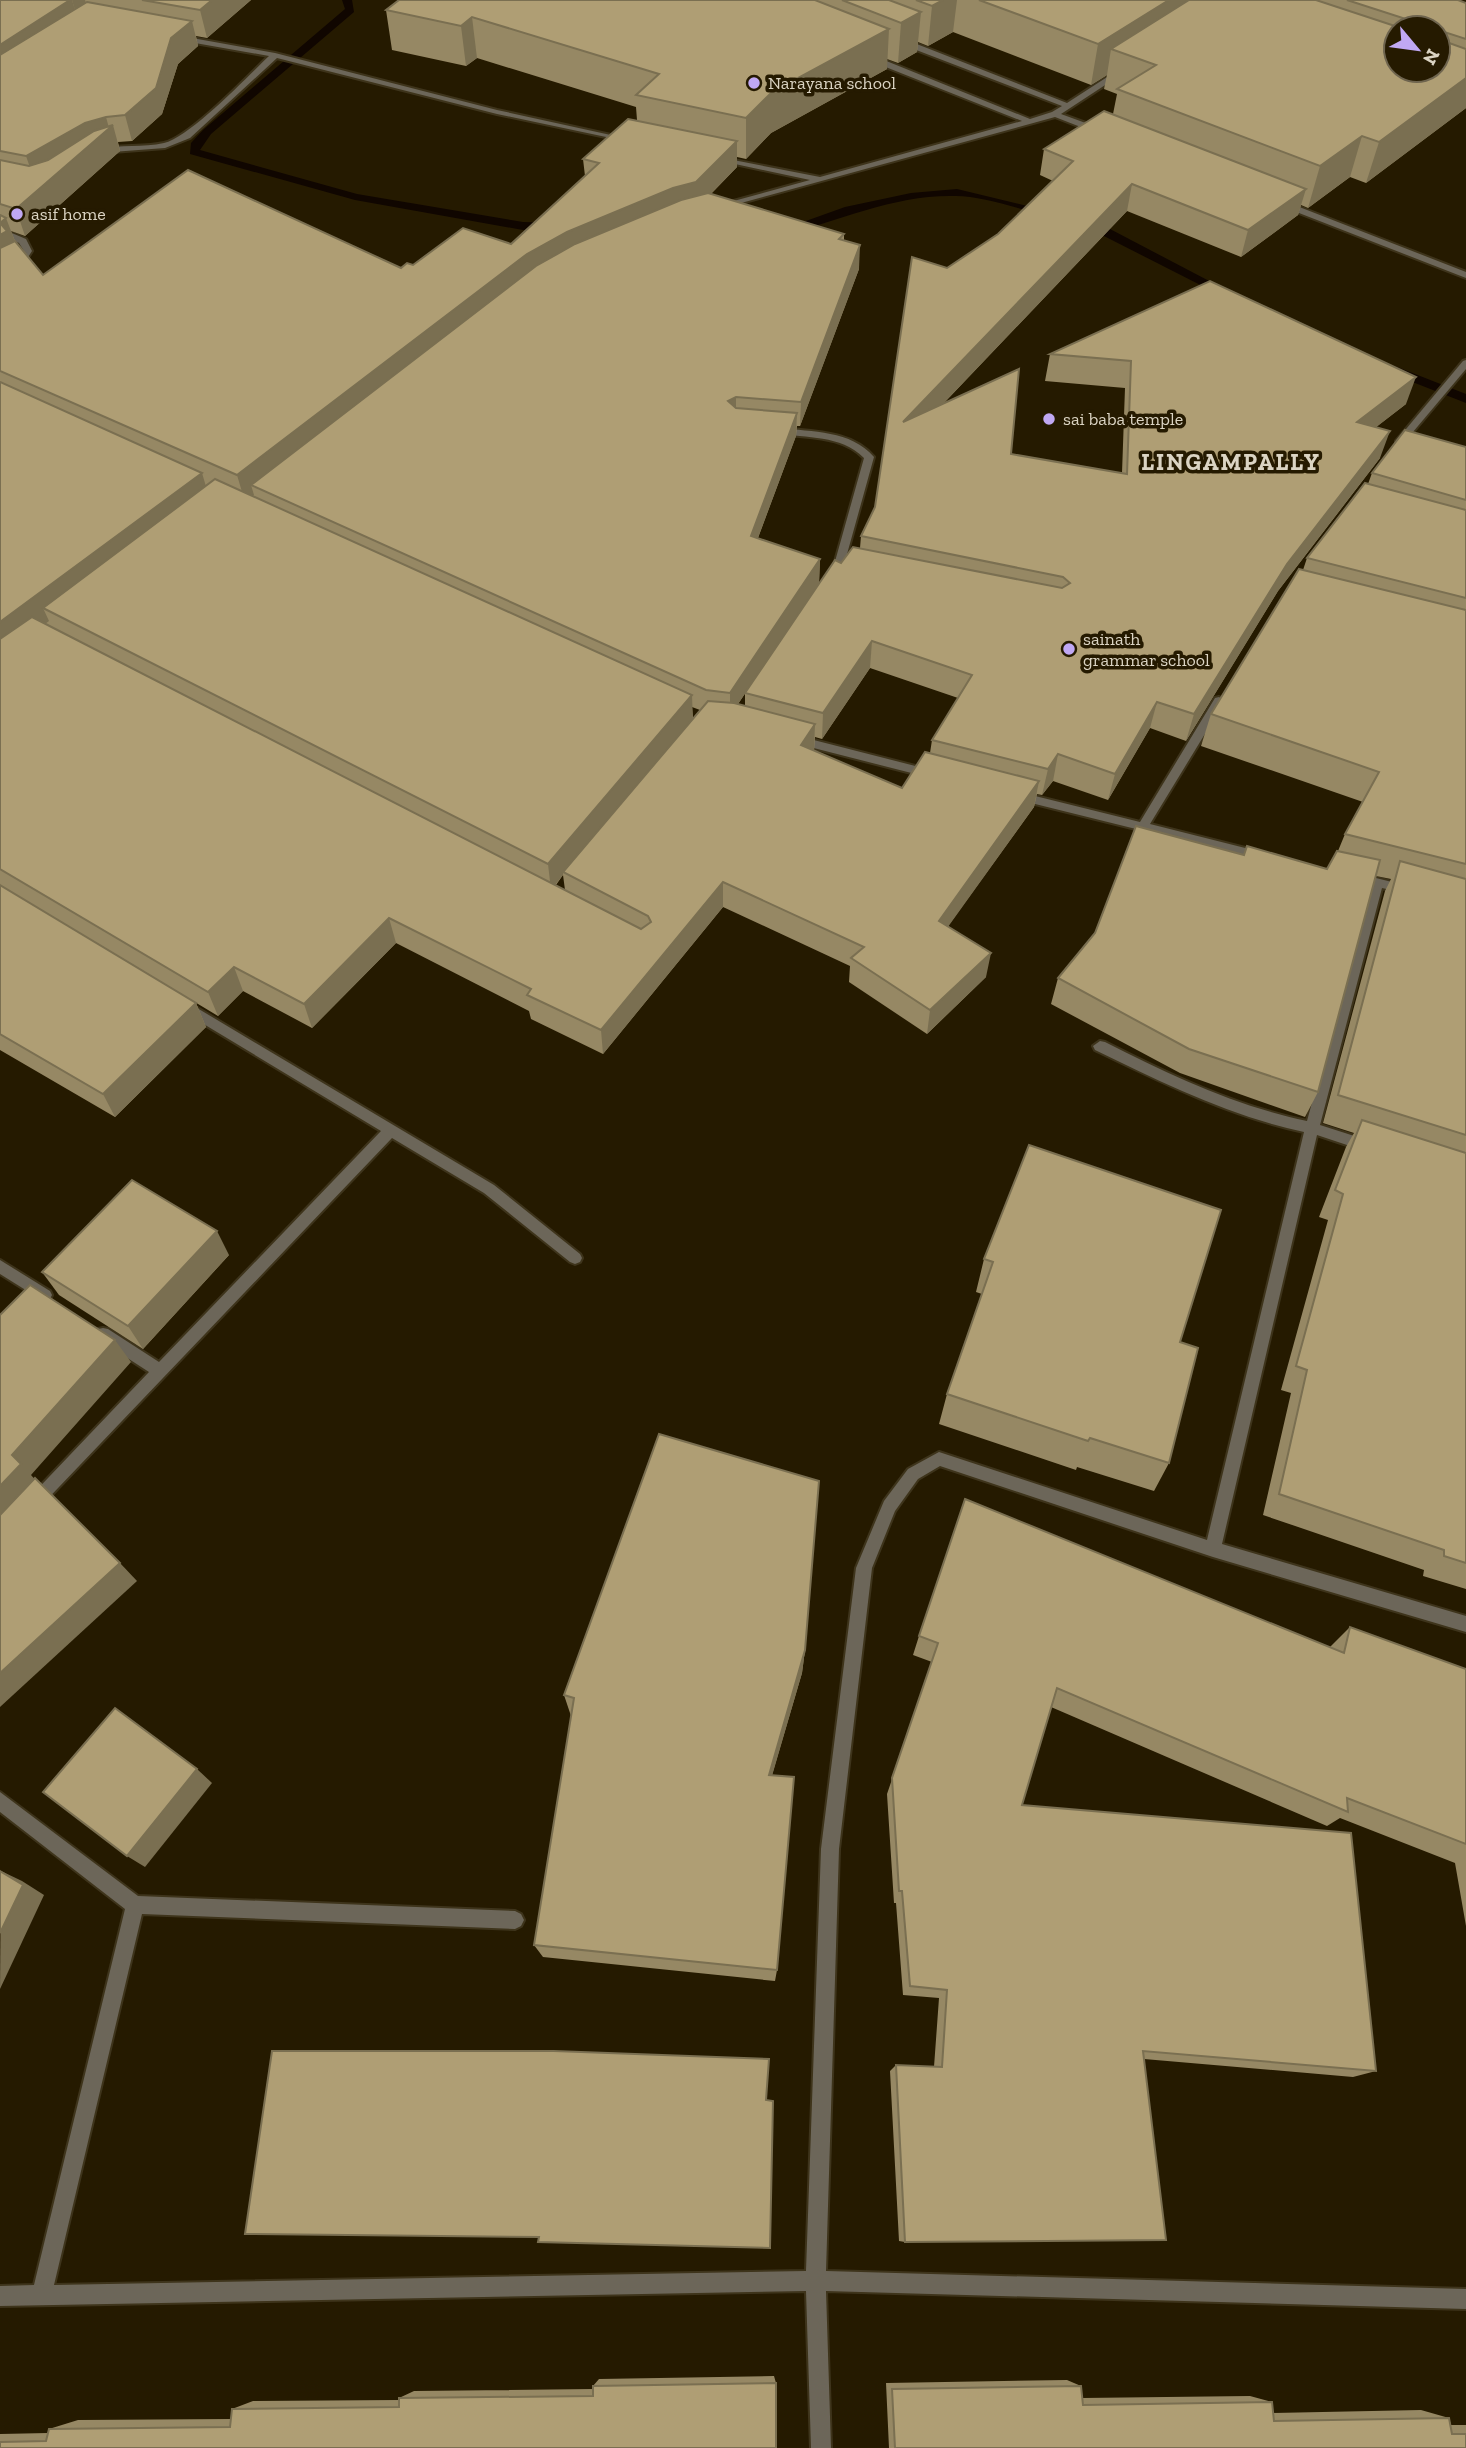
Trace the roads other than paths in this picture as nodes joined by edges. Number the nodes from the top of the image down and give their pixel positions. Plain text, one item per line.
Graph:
1 (886, 35) edge
2 (175, 37) edge
3 (276, 55) junction
4 (864, 56) edge
5 (1135, 63) edge
6 (1068, 106) junction
7 (1055, 114) junction
8 (1029, 121) junction
9 (1106, 134) edge
10 (632, 141) edge
11 (97, 153) edge
12 (714, 158) edge
13 (822, 180) junction
14 (1274, 200) edge
15 (718, 209) edge
16 (0, 231) edge
17 (0, 275) edge
18 (1466, 275) edge
19 (1466, 363) edge
20 (762, 429) edge
21 (1395, 449) edge
22 (839, 565) junction
23 (853, 568) edge
24 (824, 588) edge
25 (1227, 688) edge
26 (787, 737) edge
27 (945, 777) edge
28 (1011, 794) edge
29 (1142, 828) junction
30 (1273, 858) edge
31 (1338, 873) edge
32 (1378, 883) junction
33 (1415, 892) edge
34 (177, 1001) edge
35 (1100, 1046) dead end
36 (1312, 1128) junction
37 (390, 1131) junction
38 (1376, 1149) edge
39 (575, 1258) dead end
40 (0, 1266) edge
41 (57, 1303) edge
42 (92, 1326) edge
43 (160, 1371) junction
44 (19, 1519) edge
45 (1213, 1549) junction
46 (1466, 1625) edge
47 (0, 1801) edge
48 (135, 1905) junction
49 (515, 1920) dead end
50 (816, 2281) junction
51 (42, 2295) junction
52 (0, 2296) edge
53 (1466, 2299) edge
54 (821, 2448) edge

1 - 6 street
2 - 3 street
3 - 10 street
3 - 11 street
4 - 8 street
5 - 6 street
6 - 7 street
7 - 8 street
7 - 9 street
8 - 13 street
12 - 13 street
13 - 15 street
14 - 18 street
16 - 17 street
19 - 21 street
20 - 22 street
22 - 23 street
22 - 24 street
25 - 29 street
26 - 27 street
28 - 29 street
29 - 30 street
31 - 32 street
32 - 33 street
32 - 36 street
34 - 37 street
35 - 36 street
36 - 38 street
36 - 45 street
37 - 39 street
37 - 43 street
40 - 41 street
42 - 43 street
43 - 44 street
45 - 46 street
45 - 50 street
47 - 48 street
48 - 49 street
48 - 51 street
50 - 51 street
50 - 53 street
50 - 54 street
51 - 52 street

